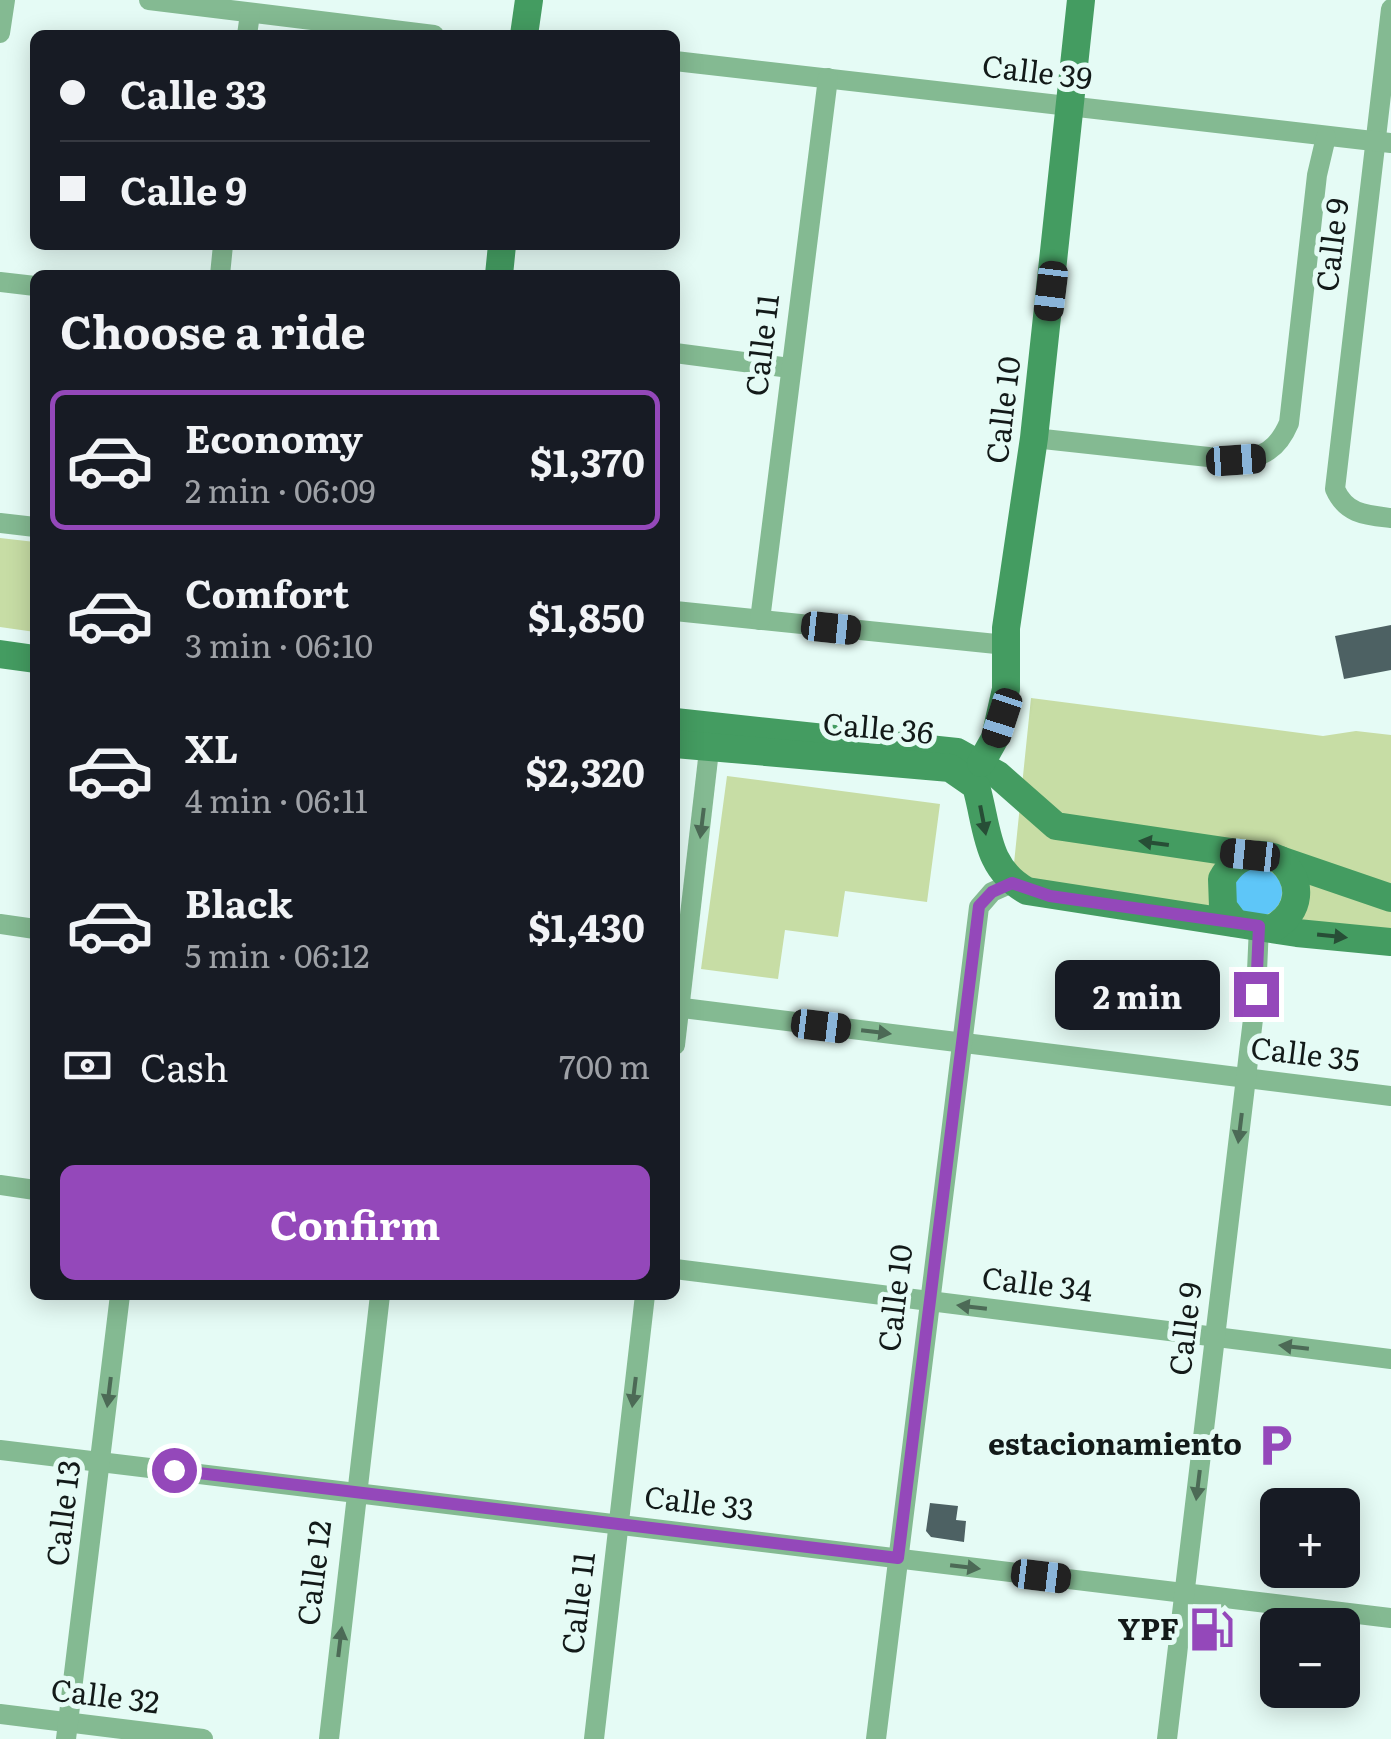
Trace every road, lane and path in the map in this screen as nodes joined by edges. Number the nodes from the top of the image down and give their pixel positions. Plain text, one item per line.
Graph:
1 (5, 0) edge
2 (148, 0) edge
3 (529, 0) edge
4 (1081, 0) edge
5 (1391, 9) edge
6 (248, 24) edge
7 (349, 30) edge
8 (525, 30) edge
9 (0, 33) edge
10 (680, 63) edge
11 (828, 78) junction
12 (1072, 108) junction
13 (1326, 137) junction
14 (1383, 143) edge
15 (0, 282) edge
16 (30, 285) edge
17 (680, 354) edge
18 (790, 368) junction
19 (1034, 438) junction
20 (1391, 518) edge
21 (0, 523) edge
22 (30, 526) edge
23 (680, 612) edge
24 (760, 620) junction
25 (0, 637) edge
26 (30, 640) edge
27 (1006, 646) junction
28 (0, 654) edge
29 (30, 658) edge
30 (680, 724) edge
31 (711, 737) junction
32 (680, 743) edge
33 (981, 763) junction
34 (1250, 855) junction
35 (1280, 860) junction
36 (1012, 883) junction
37 (1391, 898) edge
38 (0, 924) edge
39 (1256, 926) junction
40 (30, 928) edge
41 (1391, 942) edge
42 (680, 984) edge
43 (680, 1008) edge
44 (962, 1043) junction
45 (1246, 1078) junction
46 (1391, 1096) edge
47 (0, 1185) edge
48 (30, 1189) edge
49 (680, 1270) edge
50 (119, 1300) edge
51 (379, 1300) edge
52 (644, 1300) edge
53 (928, 1301) junction
54 (1216, 1337) junction
55 (1391, 1359) edge
56 (0, 1450) edge
57 (100, 1462) junction
58 (358, 1492) junction
59 (618, 1524) junction
60 (898, 1558) junction
61 (1184, 1593) junction
62 (1391, 1618) edge
63 (0, 1714) edge
64 (67, 1730) edge
65 (204, 1739) edge
66 (328, 1739) edge
67 (594, 1739) edge
68 (876, 1739) edge
69 (1167, 1739) edge

1 - 9 street
2 - 6 street
3 - 8 street
4 - 12 street, Calle 10
5 - 14 street, Calle 9
6 - 7 street
10 - 11 street, Calle 39
11 - 12 street, Calle 39
11 - 18 street, Calle 11
12 - 13 street, Calle 39
12 - 19 street, Calle 10
13 - 14 street, Calle 39
13 - 19 street
14 - 20 street, Calle 9
15 - 16 street
17 - 18 street
18 - 24 street, Calle 11
19 - 27 street, Calle 10
21 - 22 street
23 - 24 street
24 - 27 street
25 - 26 street
27 - 33 street, Calle 10
28 - 29 street
30 - 31 street, Calle 36
31 - 32 street, Calle 36
31 - 33 street, Calle 36
31 -> 36 street, Calle 36
31 -> 42 street
34 -> 33 street, Calle 36
34 - 35 street
34 - 39 street
35 - 37 street
35 - 39 street
36 - 39 street
36 - 44 street, Calle 10
38 - 40 street
39 -> 41 street
39 - 45 street, Calle 9
43 -> 44 street, Calle 35
44 - 45 street, Calle 35
44 - 53 street, Calle 10
45 - 46 street, Calle 35
45 -> 54 street, Calle 9
47 - 48 street
49 - 53 street, Calle 34
50 -> 57 street, Calle 13
51 - 58 street, Calle 12
52 -> 59 street, Calle 11
54 -> 53 street, Calle 34
53 - 60 street, Calle 10
55 -> 54 street, Calle 34
54 -> 61 street, Calle 9
56 - 57 street, Calle 33
57 - 58 street, Calle 33
57 - 64 street, Calle 13
58 - 59 street, Calle 33
66 -> 58 street, Calle 12
59 - 60 street, Calle 33
59 - 67 street, Calle 11
60 -> 61 street, Calle 33
60 - 68 street, Calle 10
61 - 62 street, Calle 33
61 - 69 street, Calle 9
63 - 64 street, Calle 32
64 - 65 street, Calle 32

